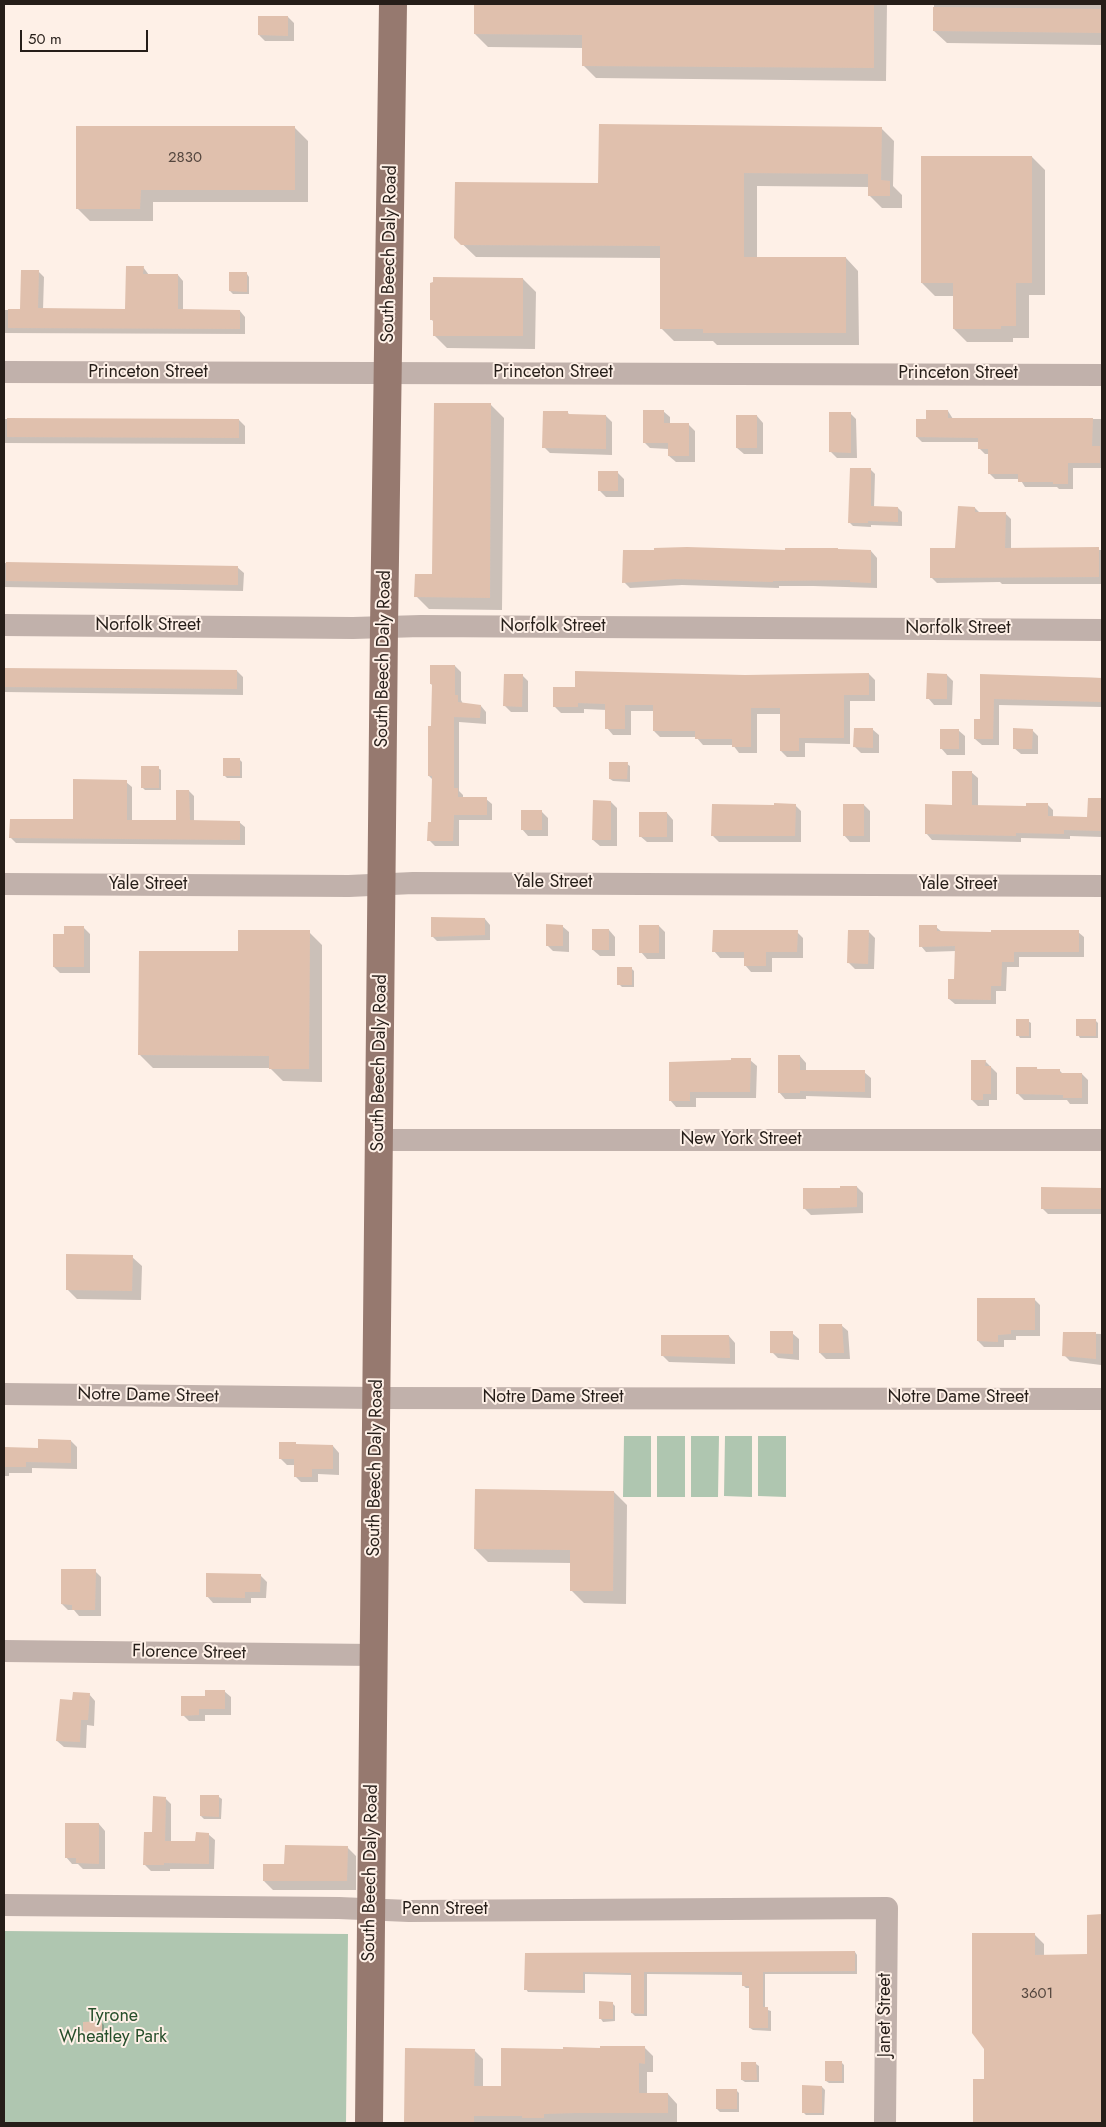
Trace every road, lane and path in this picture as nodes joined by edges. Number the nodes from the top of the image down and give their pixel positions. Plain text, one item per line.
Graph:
1 (393, 4) edge
2 (4, 372) edge
3 (388, 374) junction
4 (1102, 375) edge
5 (4, 625) edge
6 (384, 627) junction
7 (1102, 630) edge
8 (4, 884) edge
9 (382, 885) junction
10 (1102, 886) edge
11 (379, 1140) junction
12 (1102, 1140) edge
13 (4, 1394) edge
14 (376, 1398) junction
15 (1102, 1399) edge
16 (4, 1651) edge
17 (374, 1655) junction
18 (4, 1905) edge
19 (887, 1908) joint
20 (371, 1909) junction
21 (369, 2123) edge
22 (885, 2123) edge

1 - 3 main road, South Beech Daly Road
2 - 3 street, Princeton Street
3 - 4 street, Princeton Street
3 - 6 main road, South Beech Daly Road
5 - 6 street, Norfolk Street
6 - 7 street, Norfolk Street
6 - 9 main road, South Beech Daly Road
8 - 9 street, Yale Street
9 - 10 street, Yale Street
9 - 11 main road, South Beech Daly Road
11 - 12 street, New York Street
11 - 14 main road, South Beech Daly Road
13 - 14 street, Notre Dame Street
14 - 15 street, Notre Dame Street
14 - 17 main road, South Beech Daly Road
16 - 17 street, Florence Street
17 - 20 main road, South Beech Daly Road
18 - 20 street, Penn Street
19 - 20 street, Penn Street
19 - 22 street, Janet Street
20 - 21 main road, South Beech Daly Road

